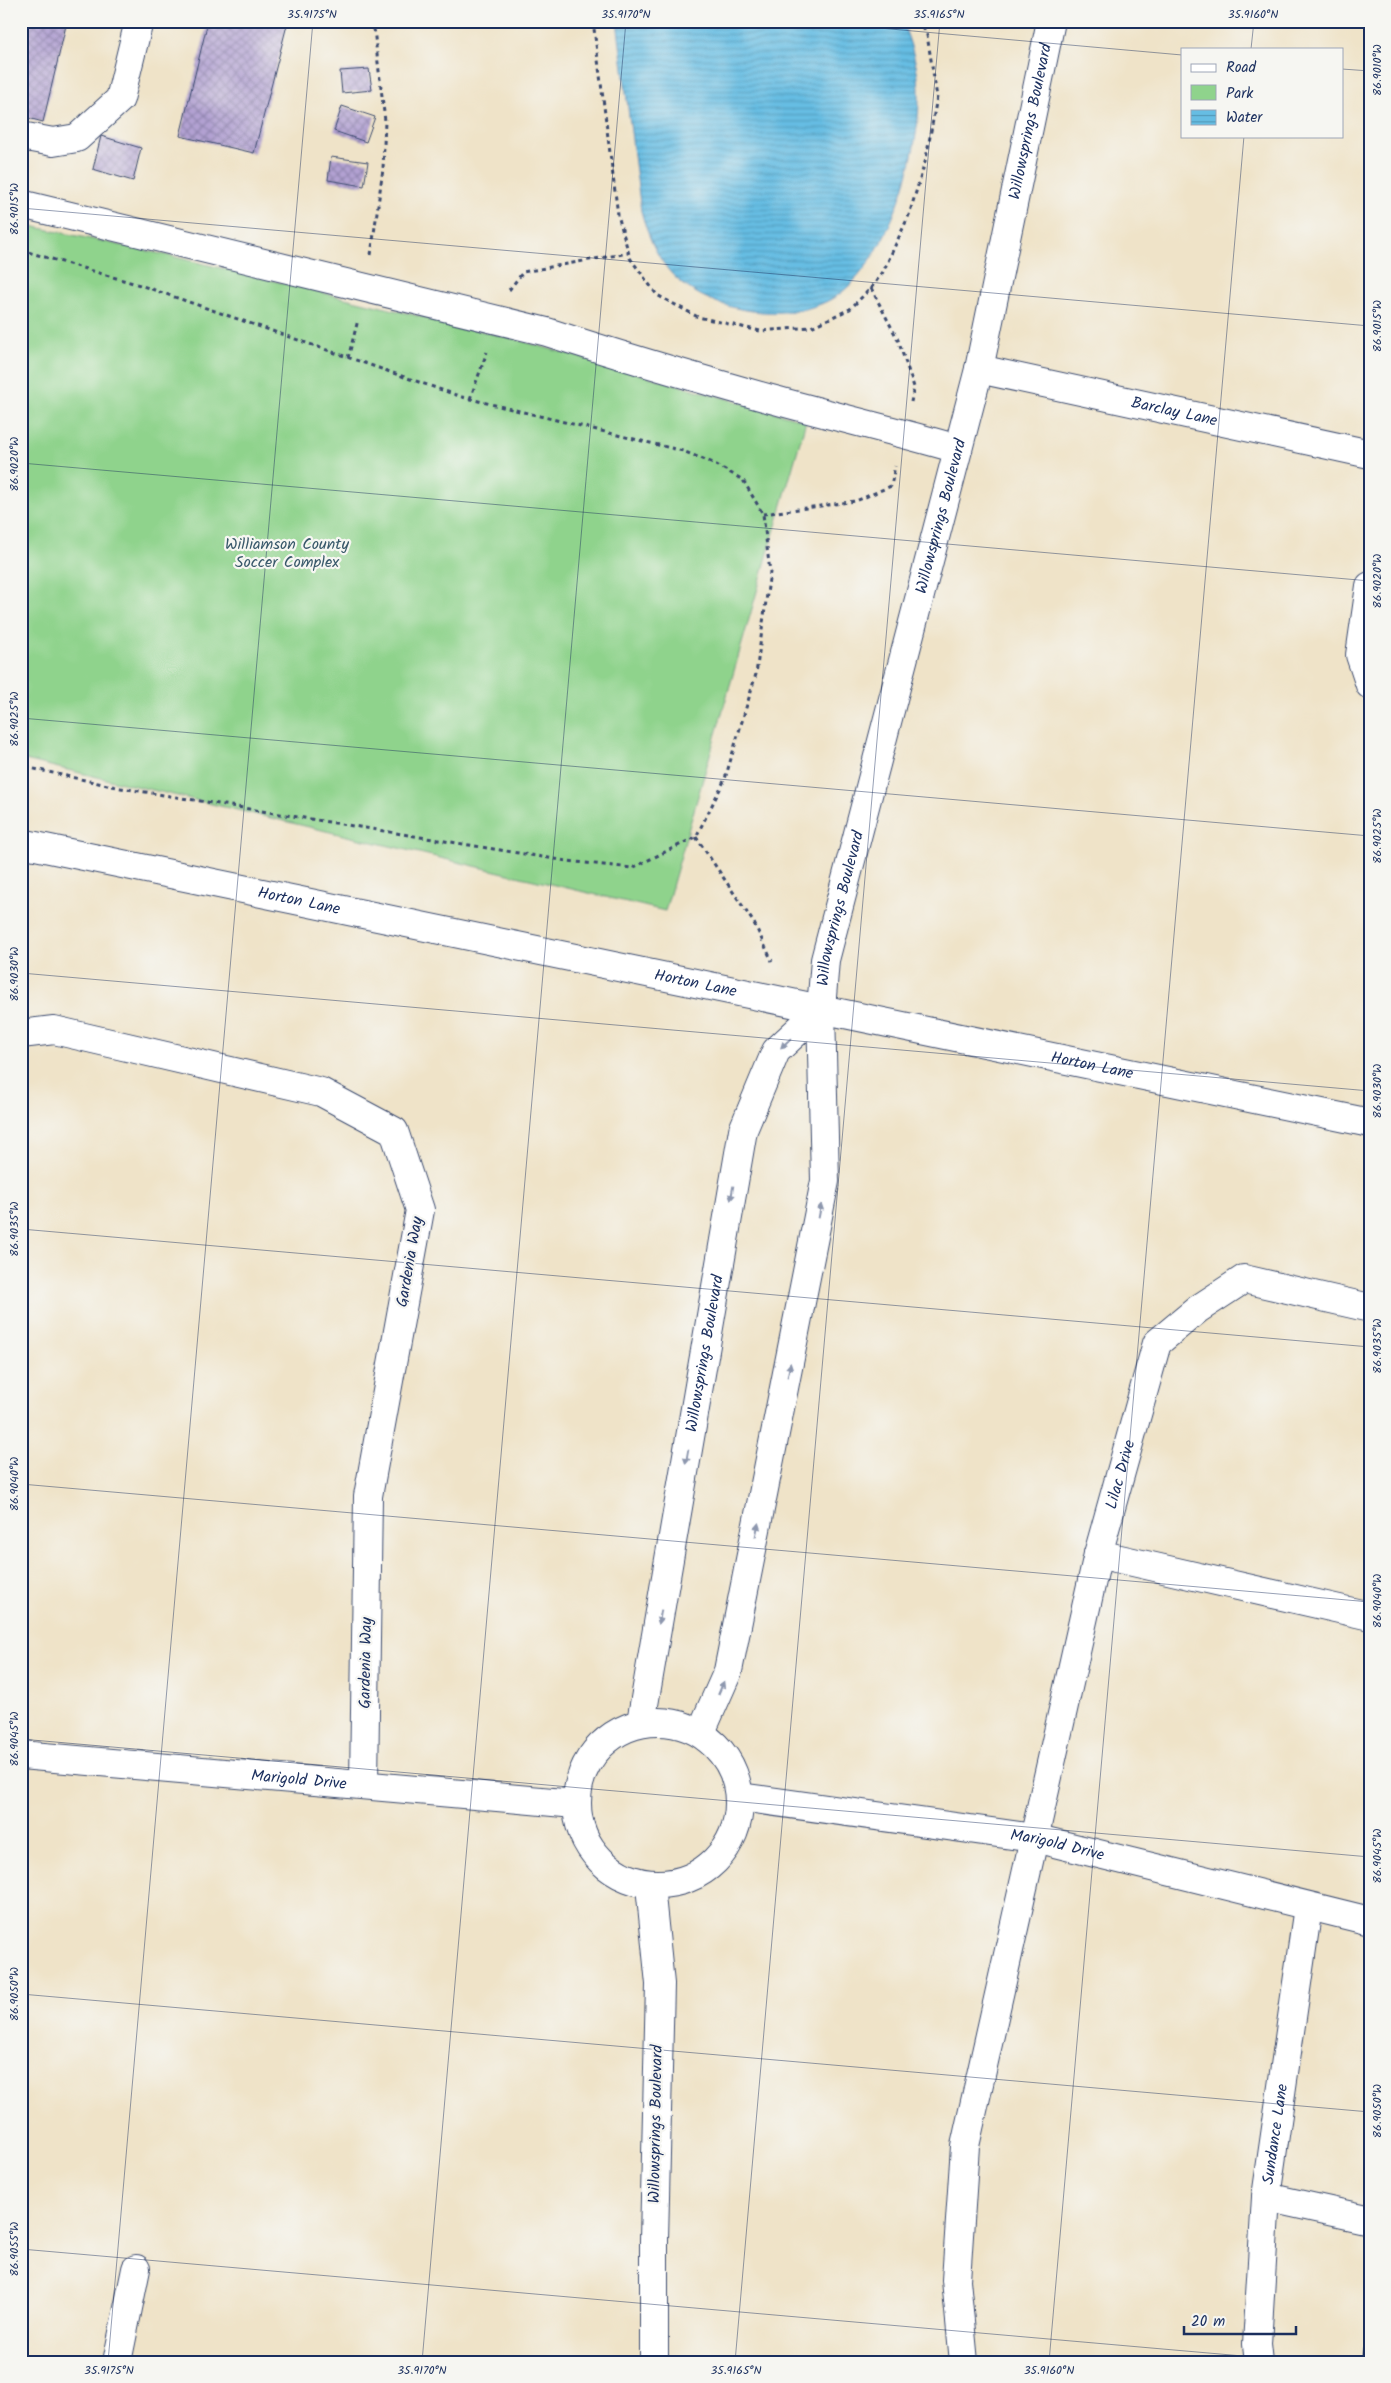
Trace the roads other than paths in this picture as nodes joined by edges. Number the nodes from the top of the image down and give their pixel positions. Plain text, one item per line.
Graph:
1 (139, 21) edge
2 (1051, 21) edge
3 (21, 136) edge
4 (21, 204) edge
5 (978, 369) junction
6 (958, 449) junction
7 (1370, 454) edge
8 (1370, 586) edge
9 (1370, 685) edge
10 (21, 843) edge
11 (821, 1009) junction
12 (21, 1034) edge
13 (1370, 1123) edge
14 (1370, 1308) edge
15 (1098, 1554) junction
16 (1370, 1616) edge
17 (641, 1722) junction
18 (701, 1732) junction
19 (21, 1755) edge
20 (364, 1784) junction
21 (740, 1796) junction
22 (575, 1804) junction
23 (1034, 1838) junction
24 (650, 1886) junction
25 (1308, 1907) junction
26 (1370, 1921) edge
27 (1266, 2197) junction
28 (1370, 2220) edge
29 (136, 2269) dead end
30 (118, 2362) edge
31 (654, 2362) edge
32 (964, 2362) edge
33 (1259, 2362) edge

1 - 3 street
2 - 5 street, Willowsprings Boulevard
4 - 6 street
5 - 6 street, Willowsprings Boulevard
5 - 7 street, Barclay Lane
6 - 11 street, Willowsprings Boulevard
8 - 9 street
10 - 11 street, Horton Lane
11 - 13 street, Horton Lane
11 -> 17 street, Willowsprings Boulevard
18 -> 11 street, Willowsprings Boulevard
12 - 20 street, Gardenia Way
14 - 15 street, Lilac Drive
15 - 16 street
15 - 23 street, Lilac Drive
17 - 18 street
17 - 22 street
18 - 21 street
19 - 20 street, Marigold Drive
20 - 22 street, Marigold Drive
21 - 23 street, Marigold Drive
21 - 24 street
22 - 24 street
23 - 25 street, Marigold Drive
23 - 32 street, Lilac Drive
24 - 31 street, Willowsprings Boulevard
25 - 26 street, Marigold Drive
25 - 27 street, Sundance Lane
27 - 28 street
27 - 33 street, Sundance Lane
29 - 30 street

